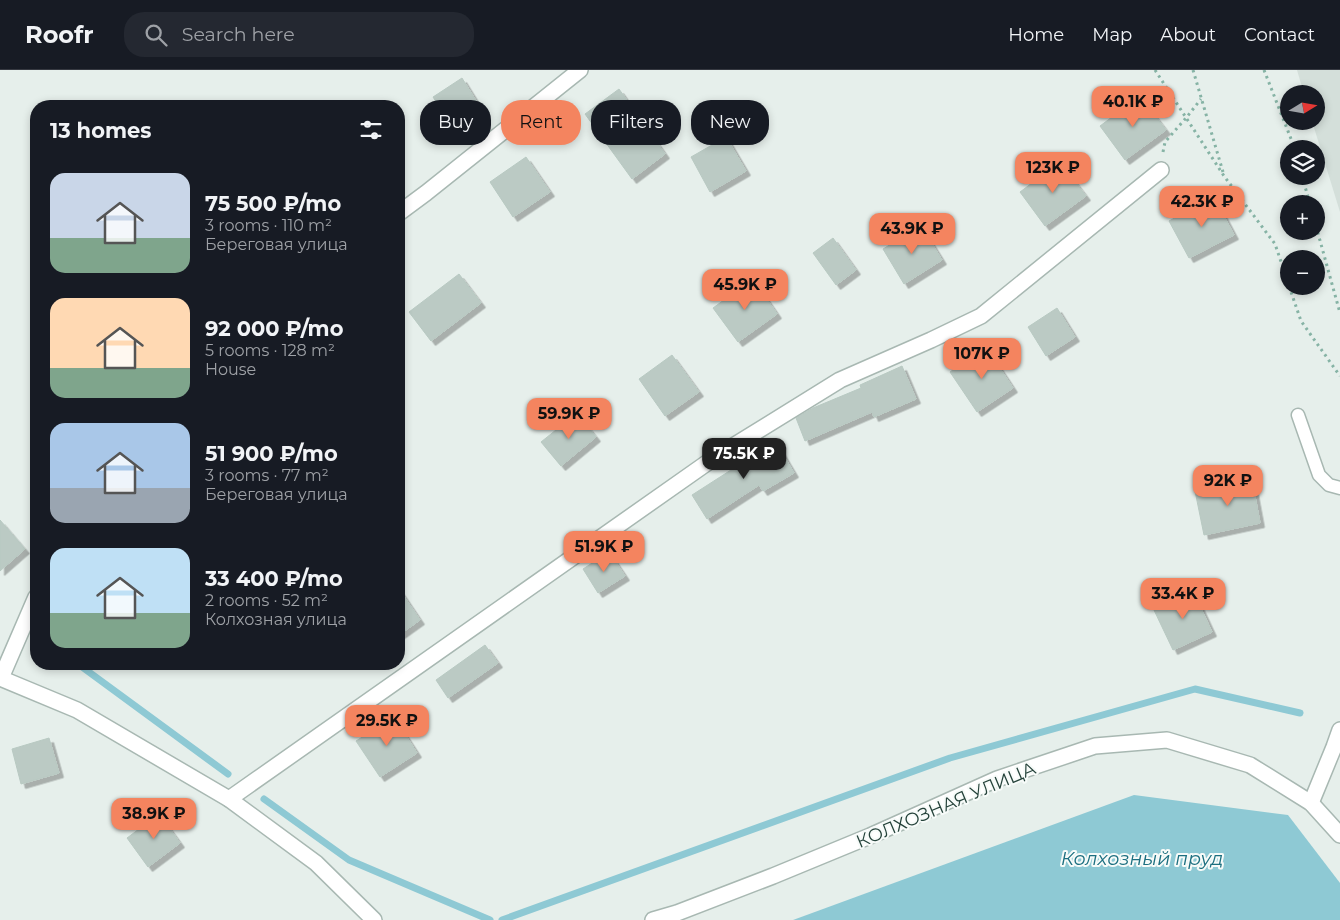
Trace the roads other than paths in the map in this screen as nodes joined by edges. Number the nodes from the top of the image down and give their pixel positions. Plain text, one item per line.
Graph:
1 (580, 70) edge
2 (1161, 170) road end
3 (405, 209) edge
4 (1298, 415) dead end
5 (1340, 488) edge
6 (30, 610) edge
7 (1, 678) edge
8 (1340, 730) edge
9 (229, 799) junction
10 (1311, 802) junction
11 (1340, 835) edge
12 (374, 920) edge
13 (654, 920) edge

1 - 3 street
2 - 9 street
4 - 5 lane
6 - 7 street
7 - 9 street
8 - 10 street
9 - 12 street
10 - 11 street, КОЛХОЗНАЯ УЛИЦА
10 - 13 street, КОЛХОЗНАЯ УЛИЦА

